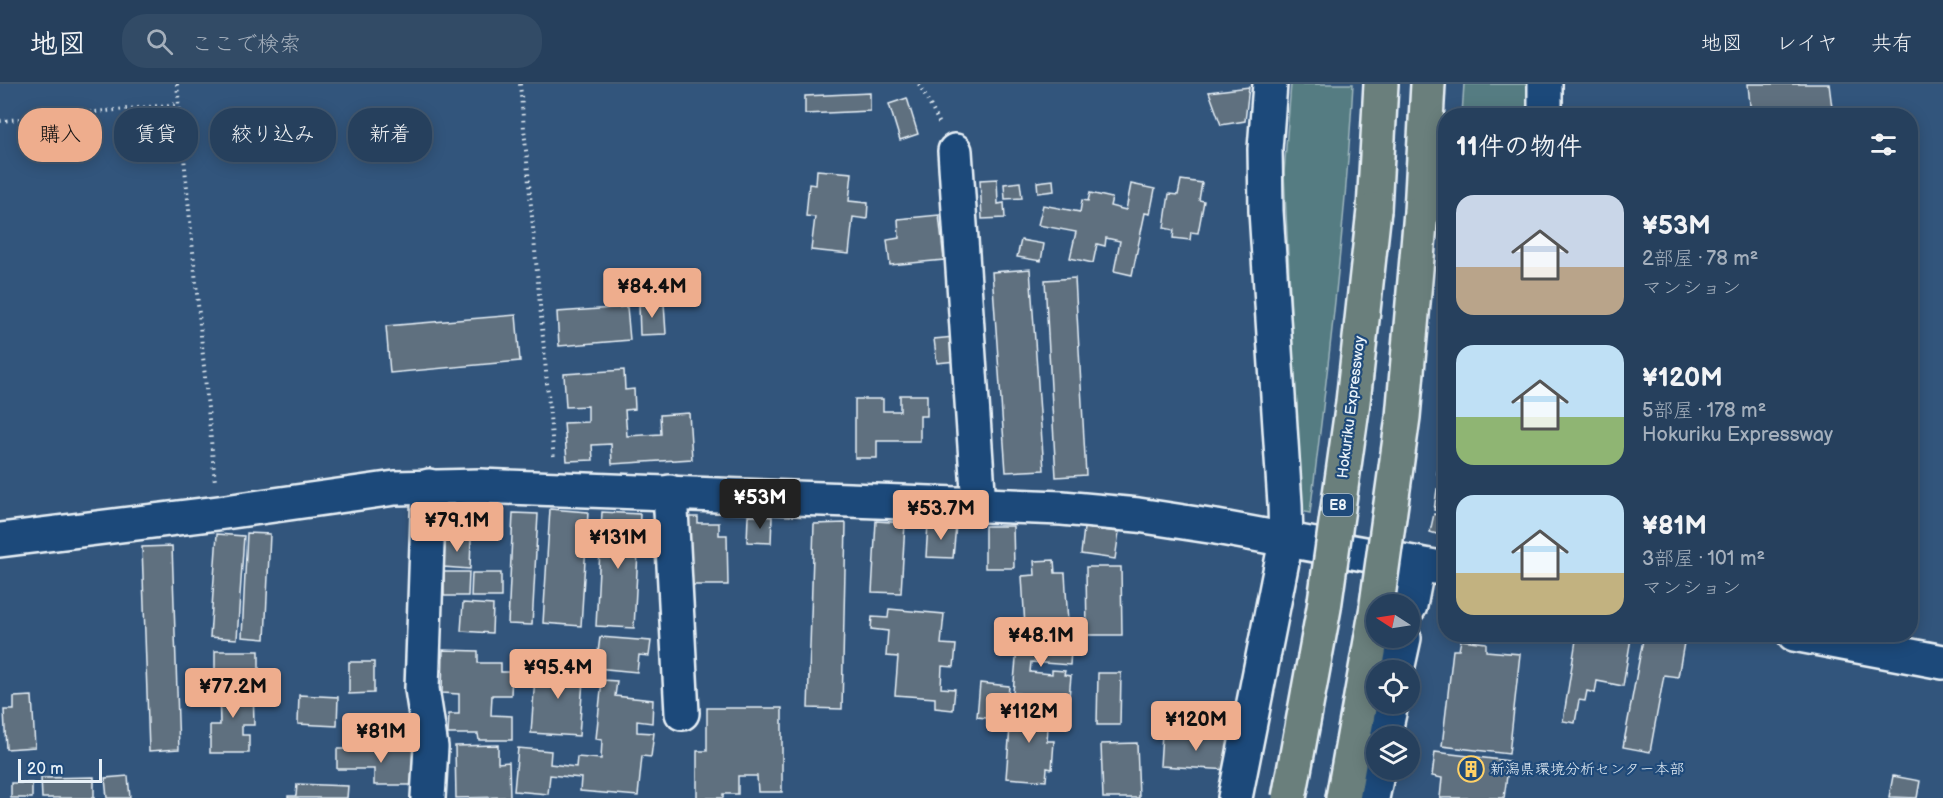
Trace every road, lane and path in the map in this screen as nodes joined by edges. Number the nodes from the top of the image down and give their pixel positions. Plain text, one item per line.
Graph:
1 (177, 84) edge
2 (520, 84) edge
3 (919, 84) edge
4 (1270, 84) edge
5 (1381, 84) edge
6 (1428, 84) edge
7 (1545, 84) edge
8 (179, 104) junction
9 (1545, 108) edge
10 (0, 121) edge
11 (955, 151) joint
12 (429, 486) junction
13 (555, 487) junction
14 (670, 492) junction
15 (979, 505) junction
16 (218, 513) junction
17 (0, 540) edge
18 (1286, 541) junction
19 (1432, 567) edge
20 (1379, 594) edge
21 (1417, 594) edge
22 (1837, 642) edge
23 (1370, 648) edge
24 (1943, 662) edge
25 (682, 713) dead end
26 (1376, 780) edge
27 (428, 798) edge
28 (1235, 798) edge
29 (1289, 798) edge
30 (1343, 798) edge
31 (1372, 798) edge

1 - 8 path
2 - 13 path
3 - 11 path
4 - 18 street
5 - 29 highway, Hokuriku Expressway / E8, bridge
6 - 20 highway, bridge
7 - 9 street
8 - 10 path
8 - 16 path
11 - 15 street
12 - 13 street
12 - 16 street
12 - 27 street
13 - 14 street
14 - 15 street
14 - 25 street
15 - 18 street
16 - 17 street
18 - 19 street
18 - 28 street
19 - 21 street
22 - 24 street
23 - 30 highway
26 - 31 street

